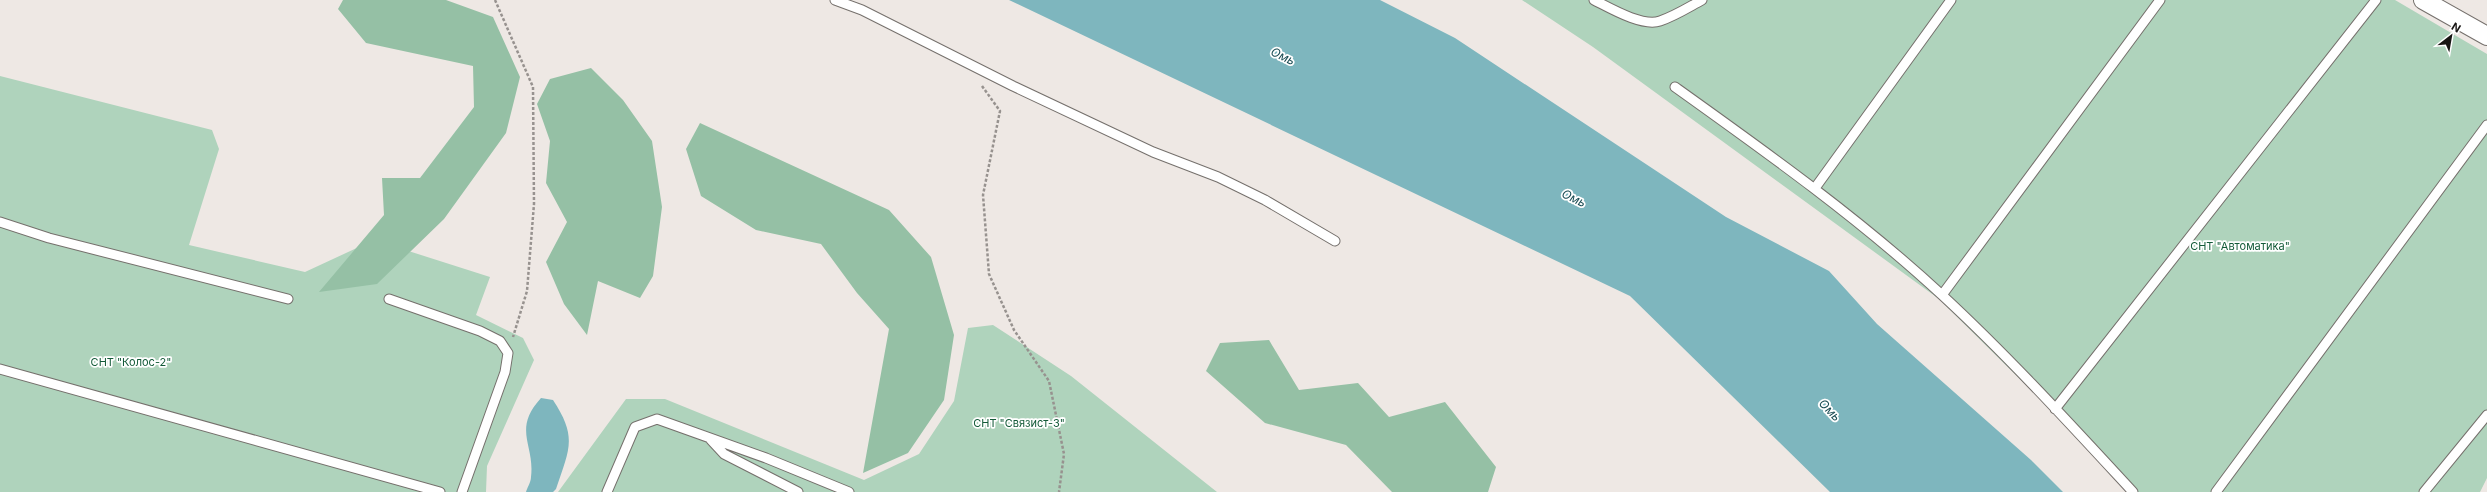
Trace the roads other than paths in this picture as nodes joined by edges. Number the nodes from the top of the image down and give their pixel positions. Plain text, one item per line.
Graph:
1 (835, 0) edge
2 (1594, 0) edge
3 (1702, 0) edge
4 (1951, 0) edge
5 (2160, 0) edge
6 (2376, 0) edge
7 (2423, 0) edge
8 (2487, 36) edge
9 (1675, 87) dead end
10 (2487, 125) edge
11 (1815, 188) junction
12 (0, 222) edge
13 (1336, 241) dead end
14 (1942, 295) junction
15 (288, 299) dead end
16 (389, 299) dead end
17 (0, 369) edge
18 (2055, 409) junction
19 (2487, 415) edge
20 (710, 438) junction
21 (440, 492) edge
22 (462, 492) edge
23 (607, 492) edge
24 (798, 492) edge
25 (849, 492) edge
26 (2133, 492) edge
27 (2216, 492) edge
28 (2424, 492) edge

1 - 13 lane
2 - 3 lane
4 - 11 lane
5 - 14 lane
6 - 18 lane
7 - 8 street
9 - 11 lane
10 - 27 lane
11 - 14 lane
12 - 15 lane
14 - 18 lane
16 - 22 lane
17 - 21 lane
18 - 26 lane
19 - 28 lane
20 - 23 lane
20 - 24 lane
20 - 25 lane

